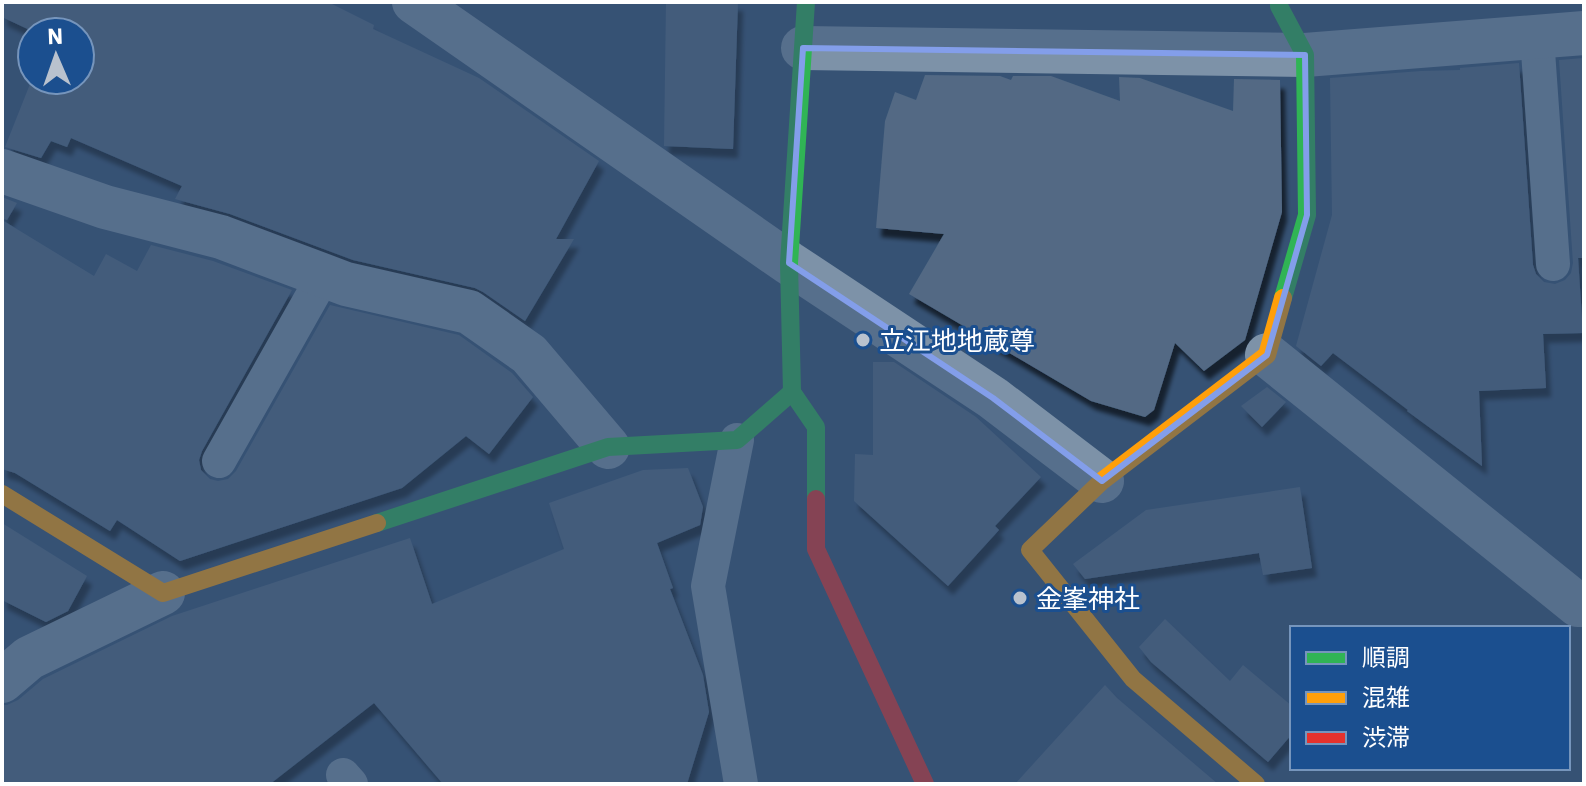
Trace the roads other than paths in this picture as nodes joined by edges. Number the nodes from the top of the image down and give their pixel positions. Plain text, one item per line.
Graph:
1 (414, 2) edge
2 (806, 2) edge
3 (1279, 2) edge
4 (1584, 33) edge
5 (1537, 37) junction
6 (803, 48) junction
7 (1305, 55) junction
8 (2, 171) edge
9 (789, 263) junction
10 (1553, 264) dead end
11 (324, 275) junction
12 (1267, 355) junction
13 (792, 392) junction
14 (737, 440) junction
15 (608, 447) junction
16 (219, 461) dead end
17 (1102, 481) junction
18 (2, 494) edge
19 (163, 593) junction
20 (1584, 605) edge
21 (2, 681) edge
22 (741, 784) edge
23 (925, 784) edge
24 (1256, 784) edge

1 - 9 street
2 - 6 street
3 - 7 street
4 - 5 street
5 - 7 street
5 - 10 lane
6 - 7 street
6 - 9 street
7 - 12 street
8 - 11 street
9 - 13 street
9 - 17 street
11 - 15 street
11 - 16 lane
12 - 17 street
12 - 20 street
13 - 14 street
13 - 23 street
14 - 15 street
14 - 22 lane
15 - 19 street
17 - 24 street
18 - 19 street
19 - 21 street

